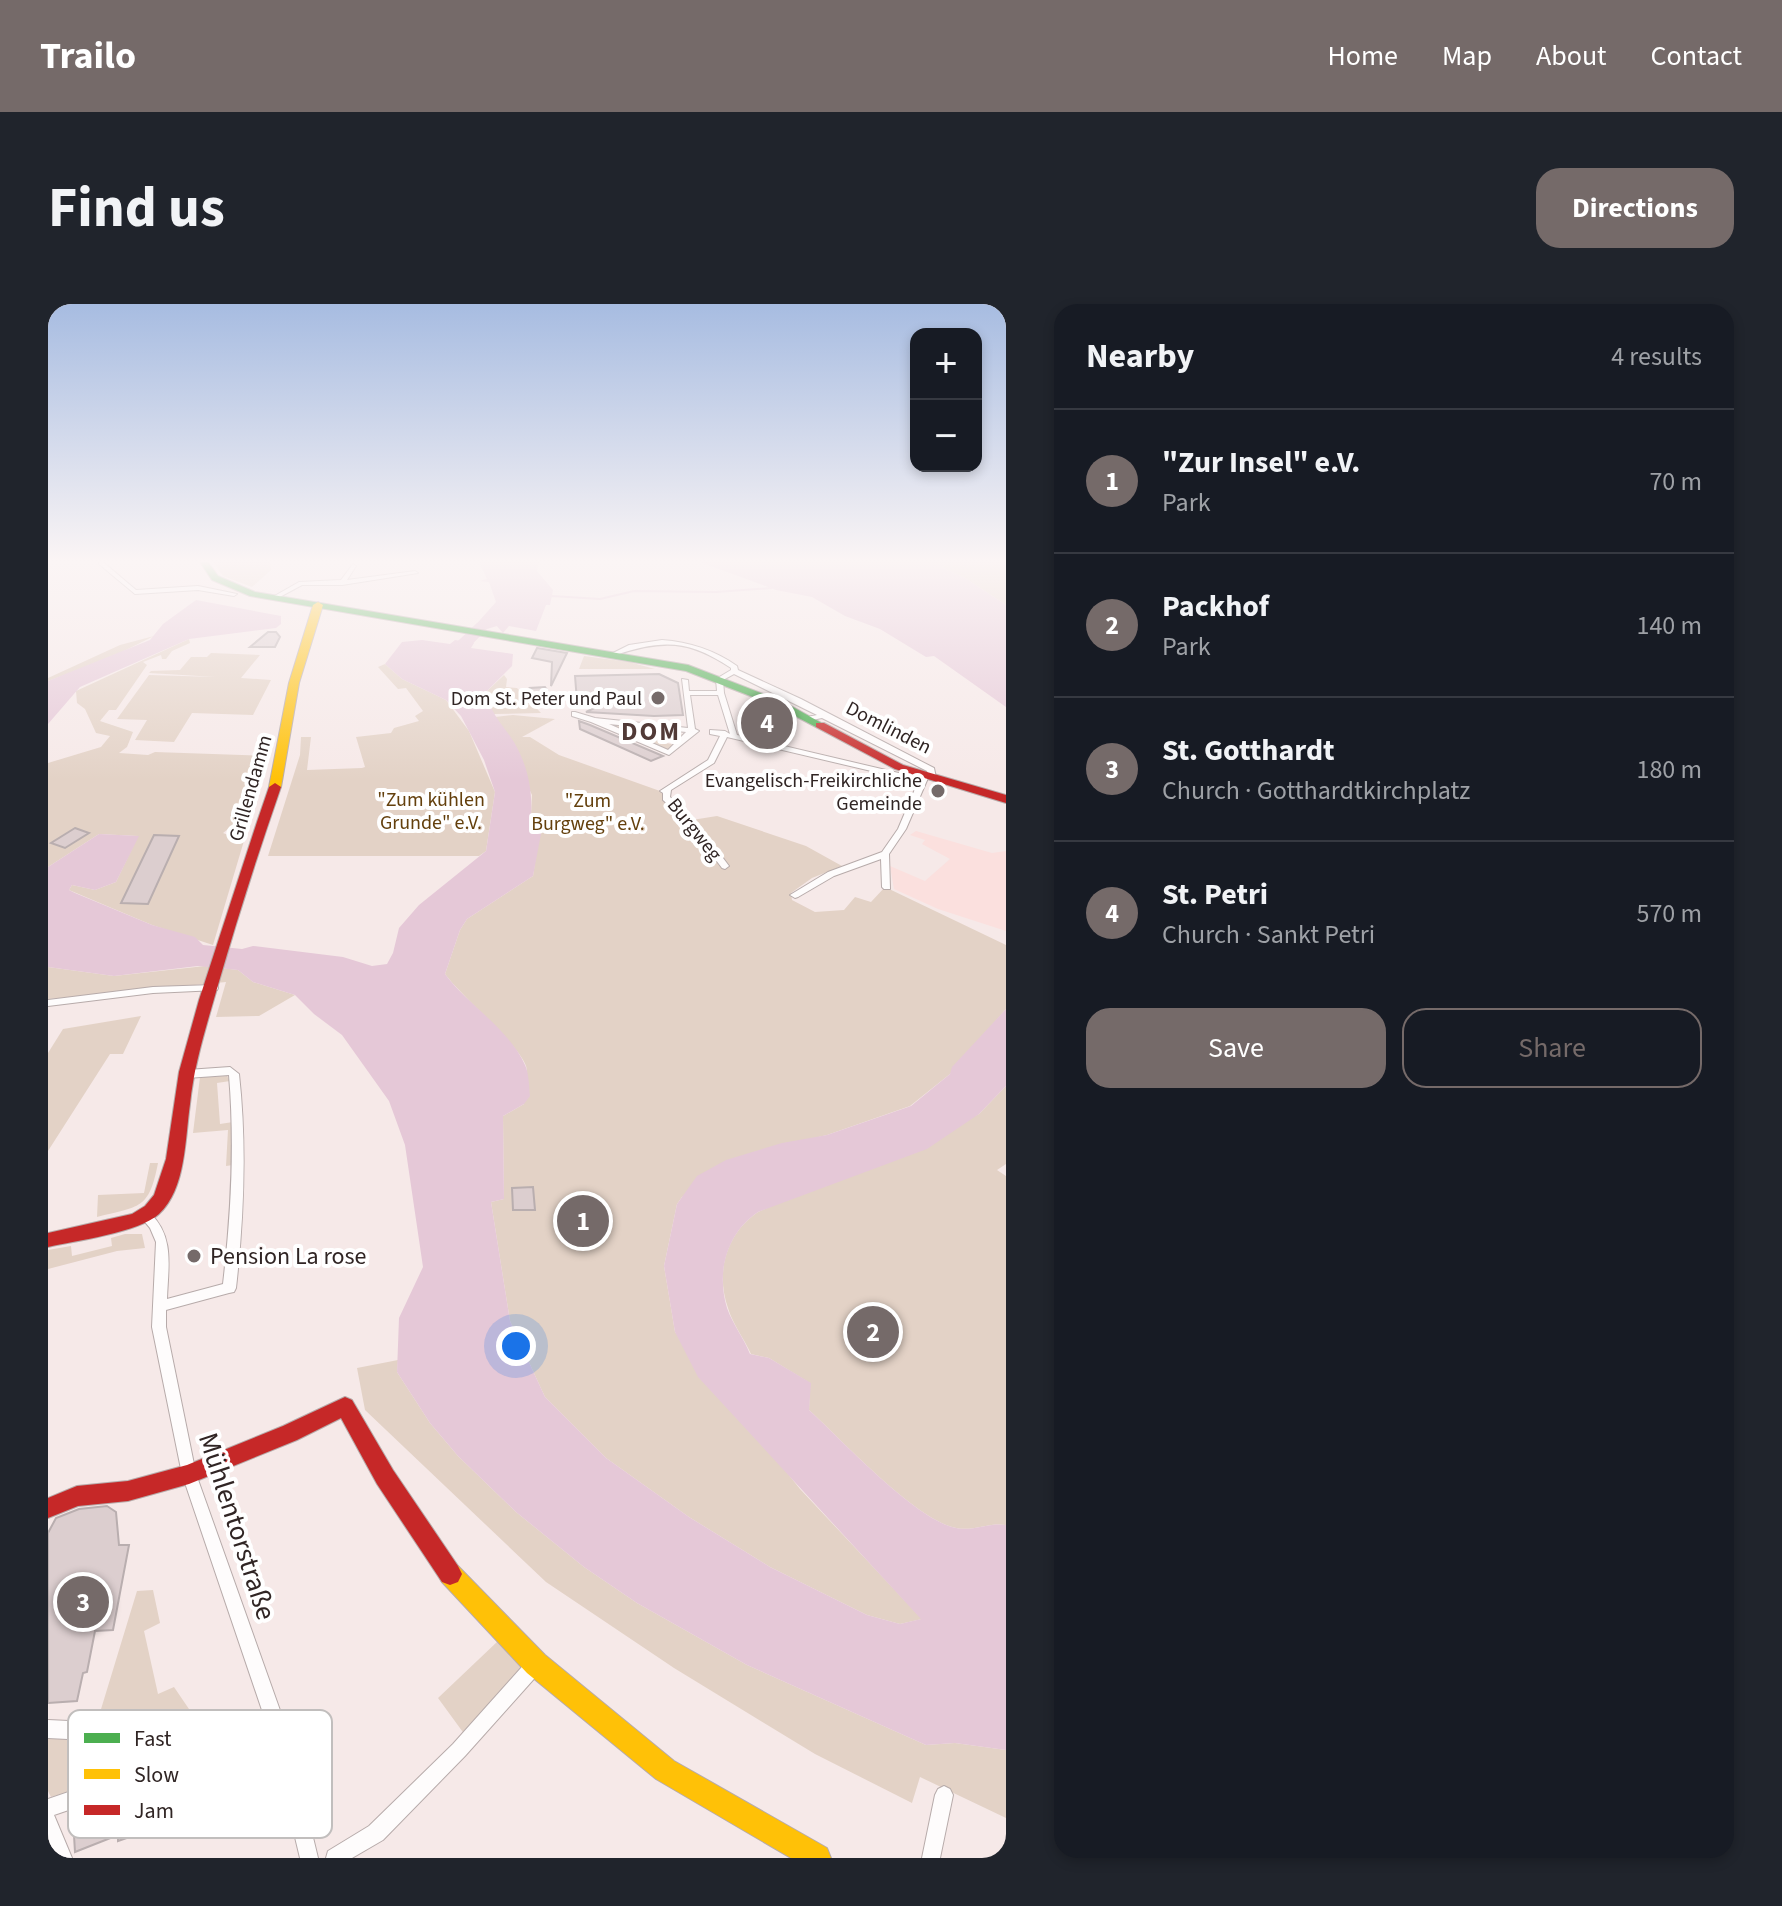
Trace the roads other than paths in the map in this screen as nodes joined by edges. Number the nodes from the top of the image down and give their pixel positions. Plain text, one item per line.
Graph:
1 (309, 635) edge
2 (490, 635) edge
3 (616, 653) junction
4 (684, 680) dead end
5 (724, 681) junction
6 (687, 693) junction
7 (575, 714) dead end
8 (594, 720) junction
9 (694, 731) junction
10 (713, 732) dead end
11 (729, 734) junction
12 (926, 778) junction
13 (1006, 799) edge
14 (885, 854) junction
15 (725, 866) dead end
16 (887, 887) dead end
17 (795, 895) dead end
18 (214, 985) junction
19 (48, 1003) edge
20 (187, 1074) junction
21 (146, 1216) junction
22 (48, 1240) edge
23 (160, 1306) junction
24 (189, 1474) junction
25 (48, 1508) edge
26 (536, 1664) junction
27 (271, 1710) edge
28 (48, 1729) edge
29 (68, 1730) edge
30 (944, 1795) dead end
31 (68, 1801) edge
32 (48, 1808) edge
33 (48, 1822) edge
34 (304, 1838) edge
35 (63, 1858) edge
36 (309, 1858) edge
37 (335, 1858) edge
38 (817, 1858) edge
39 (931, 1858) edge

1 - 18 street, Grillendamm
2 - 3 street, Domlinden
3 - 5 street, Domlinden
3 - 5 street
4 - 6 street
5 - 6 street
5 - 11 street
5 - 12 street, Domlinden
6 - 9 street
7 - 8 street
8 - 9 street
8 - 9 street
10 - 11 street
11 - 12 street
11 - 15 street, Burgweg
12 - 13 street, Domlinden
12 - 14 street
14 - 16 street
14 - 17 street
18 - 19 street
18 - 20 street
20 - 21 street
20 - 23 street
21 - 22 street
21 - 23 street, Mühlentorstraße
23 - 24 street, Mühlentorstraße
24 - 25 street
24 - 26 street
24 - 27 street, Mühlentorstraße
26 - 37 street
26 - 38 street
28 - 29 street
30 - 39 street
31 - 32 street
33 - 35 street
34 - 36 street, Mühlentorstraße

